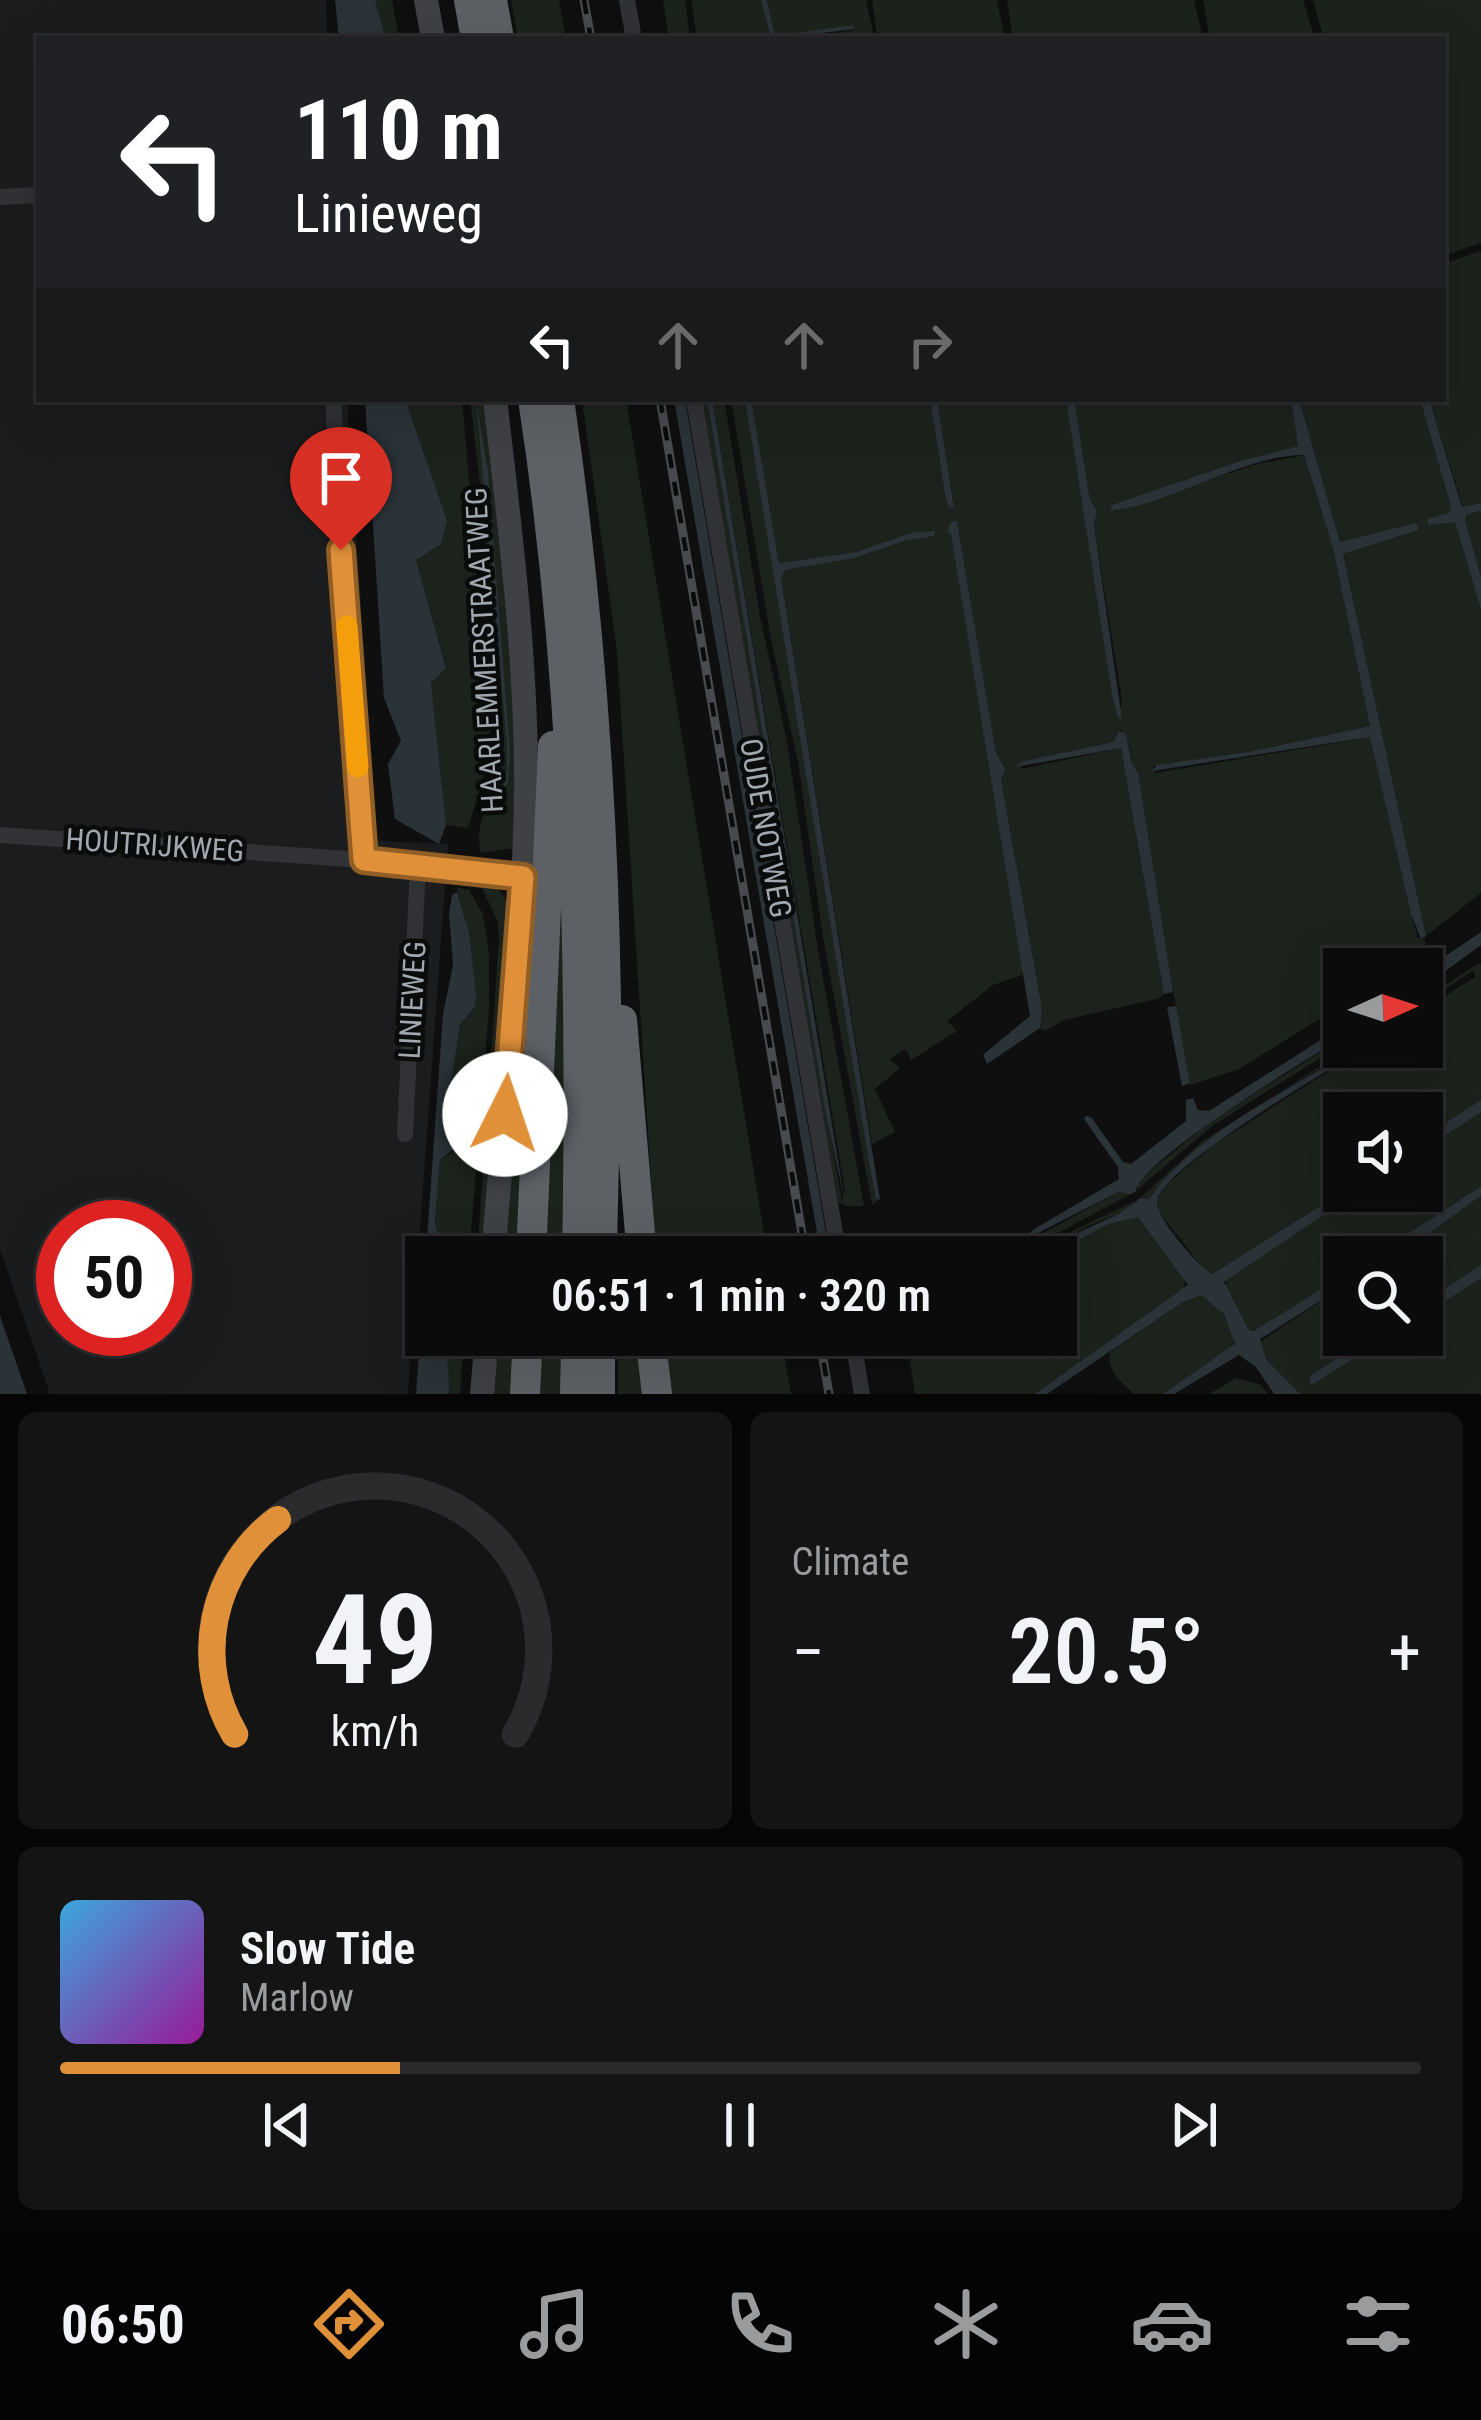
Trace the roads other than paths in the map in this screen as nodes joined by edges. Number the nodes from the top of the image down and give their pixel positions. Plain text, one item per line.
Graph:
1 (426, 0) edge
2 (469, 0) edge
3 (492, 0) edge
4 (627, 0) edge
5 (433, 36) edge
6 (475, 36) edge
7 (498, 36) edge
8 (633, 36) edge
9 (36, 195) edge
10 (0, 197) edge
11 (332, 402) edge
12 (495, 402) edge
13 (532, 402) edge
14 (559, 402) edge
15 (695, 402) edge
16 (560, 627) junction
17 (0, 835) edge
18 (364, 860) junction
19 (418, 866) junction
20 (523, 877) junction
21 (604, 908) junction
22 (405, 1134) dead end
23 (495, 1236) edge
24 (532, 1236) edge
25 (577, 1236) edge
26 (602, 1236) edge
27 (640, 1236) edge
28 (835, 1236) edge
29 (485, 1356) edge
30 (527, 1356) edge
31 (576, 1356) edge
32 (600, 1356) edge
33 (652, 1356) edge
34 (856, 1356) edge
35 (482, 1394) edge
36 (525, 1394) edge
37 (575, 1394) edge
38 (600, 1394) edge
39 (657, 1394) edge
40 (862, 1394) edge

1 - 5 main road
2 - 6 highway
3 - 7 highway
4 - 8 street
9 - 10 street
11 - 18 street
12 - 20 main road, HAARLEMMERSTRAATWEG
13 - 16 highway
14 - 21 highway
15 - 28 street, OUDE NOTWEG
16 - 24 highway
16 - 25 highway
17 - 18 street, HOUTRIJKWEG
18 - 19 street
19 - 20 street
19 - 22 street, LINIEWEG
20 - 23 main road, HAARLEMMERSTRAATWEG
21 - 26 highway
21 - 27 highway
29 - 35 main road
30 - 36 highway
31 - 37 highway
32 - 38 highway
33 - 39 highway
34 - 40 street

